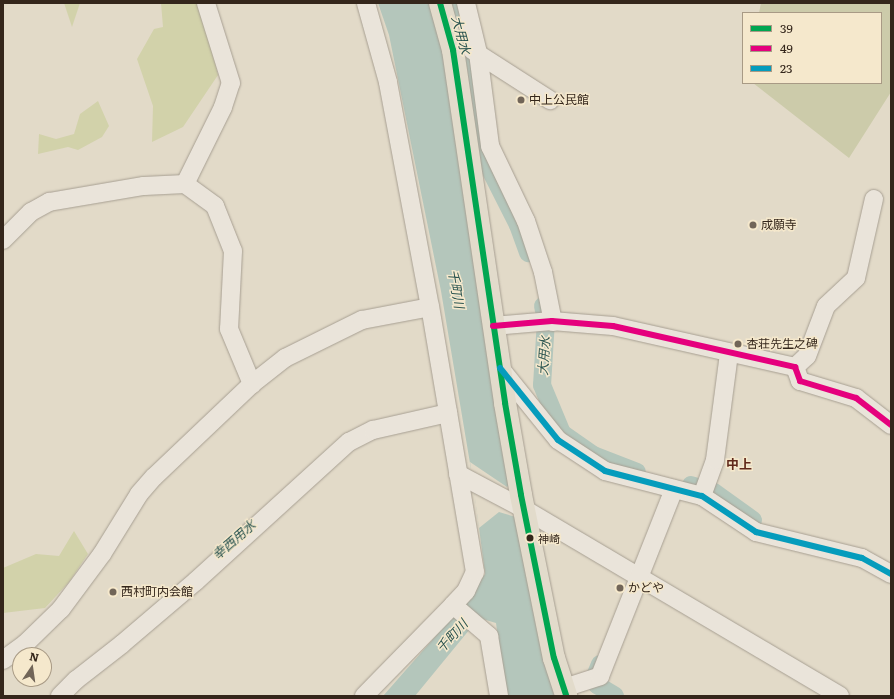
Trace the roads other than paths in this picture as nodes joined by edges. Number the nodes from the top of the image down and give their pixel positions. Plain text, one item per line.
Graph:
1 (206, 3) edge
2 (366, 3) edge
3 (440, 3) edge
4 (466, 3) edge
5 (466, 51) junction
6 (550, 100) dead end
7 (185, 184) junction
8 (874, 199) dead end
9 (3, 240) edge
10 (430, 307) junction
11 (553, 322) junction
12 (493, 326) junction
13 (729, 353) junction
14 (795, 367) junction
15 (500, 368) junction
16 (252, 384) junction
17 (448, 413) junction
18 (891, 425) edge
19 (466, 478) junction
20 (674, 489) junction
21 (704, 490) junction
22 (520, 507) junction
23 (891, 574) edge
24 (639, 577) junction
25 (455, 608) junction
26 (3, 660) edge
27 (565, 692) edge
28 (60, 696) edge
29 (364, 696) edge
30 (499, 696) edge
31 (840, 696) edge

1 - 7 street
2 - 10 street
3 - 5 main road
4 - 5 street
5 - 6 street
5 - 11 street
5 - 12 main road
7 - 9 street
7 - 16 street
8 - 14 street
10 - 16 street
10 - 17 street
11 - 12 street
11 - 13 street
12 - 15 main road
13 - 14 street
13 - 21 street
14 - 18 street
15 - 20 street
15 - 22 main road
16 - 26 street
17 - 19 street
17 - 28 street
19 - 22 street
19 - 25 street
20 - 21 street
20 - 24 street
21 - 23 street
22 - 24 street
22 - 27 main road
24 - 27 street
24 - 31 street
25 - 29 street
25 - 30 street

